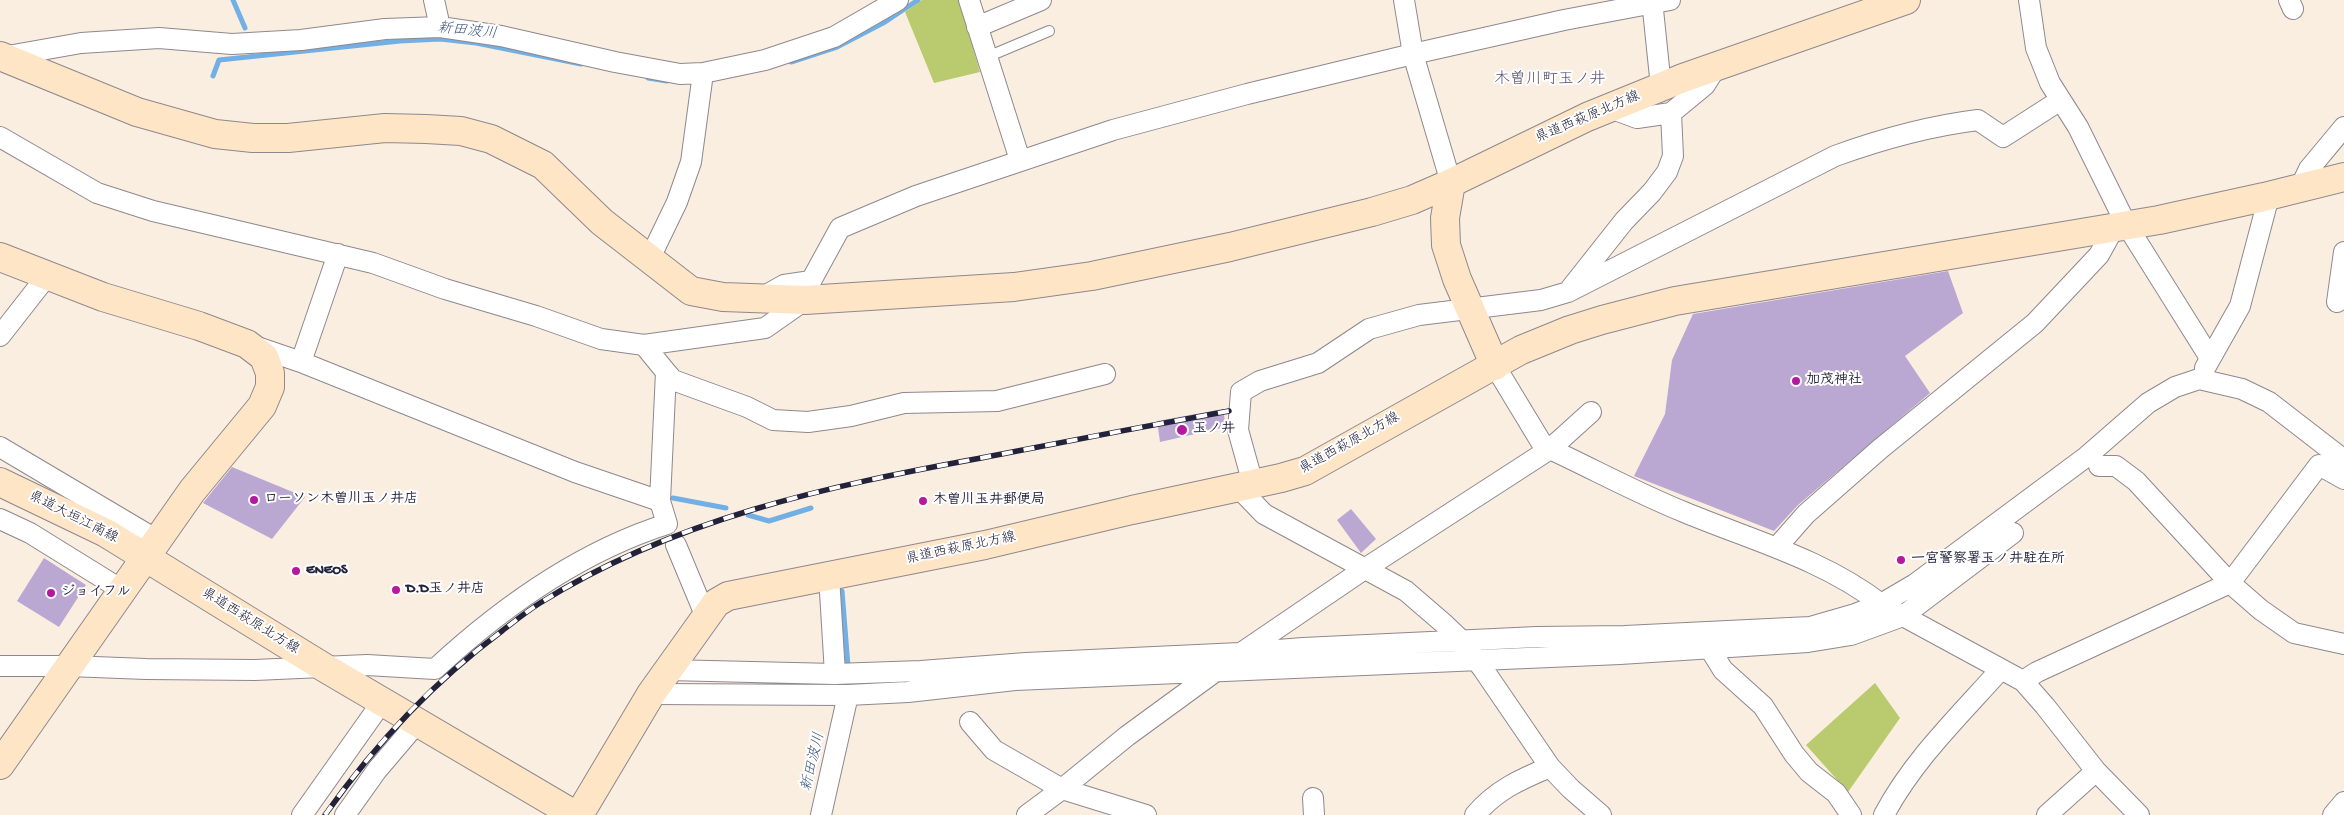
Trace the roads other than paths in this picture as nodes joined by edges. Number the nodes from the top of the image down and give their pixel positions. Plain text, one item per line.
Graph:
1 (434, 0) edge
2 (898, 0) edge
3 (969, 0) edge
4 (1041, 0) edge
5 (1404, 0) edge
6 (1906, 0) edge
7 (2029, 0) edge
8 (1658, 1) edge
9 (440, 27) junction
10 (977, 27) junction
11 (1049, 31) dead end
12 (1413, 54) junction
13 (0, 55) edge
14 (987, 57) junction
15 (1718, 66) junction
16 (704, 73) junction
17 (1661, 87) junction
18 (2060, 101) junction
19 (1610, 108) junction
20 (1671, 113) junction
21 (2344, 127) edge
22 (0, 136) edge
23 (1020, 160) junction
24 (2344, 177) edge
25 (1450, 183) junction
26 (2300, 188) junction
27 (2269, 196) junction
28 (2121, 225) junction
29 (2344, 252) edge
30 (338, 254) junction
31 (0, 257) edge
32 (649, 260) junction
33 (47, 276) junction
34 (1568, 292) junction
35 (761, 298) junction
36 (805, 300) junction
37 (2337, 302) dead end
38 (1470, 308) junction
39 (0, 336) edge
40 (247, 344) junction
41 (644, 345) junction
42 (2210, 358) junction
43 (301, 362) junction
44 (1495, 366) junction
45 (666, 372) junction
46 (1105, 374) dead end
47 (2198, 379) junction
48 (1591, 412) dead end
49 (0, 447) edge
50 (1550, 449) junction
51 (2344, 460) edge
52 (2098, 466) dead end
53 (2344, 479) edge
54 (0, 482) edge
55 (1245, 485) junction
56 (660, 501) junction
57 (0, 519) edge
58 (2013, 533) dead end
59 (676, 545) dead end
60 (1777, 547) junction
61 (151, 548) junction
62 (1366, 568) junction
63 (829, 576) junction
64 (2230, 583) junction
65 (122, 590) junction
66 (1881, 604) junction
67 (706, 616) junction
68 (1903, 616) junction
69 (1461, 640) junction
70 (2344, 644) edge
71 (1710, 649) junction
72 (1240, 653) junction
73 (1476, 659) junction
74 (0, 666) edge
75 (69, 666) junction
76 (325, 668) junction
77 (668, 670) junction
78 (2001, 670) junction
79 (1214, 672) junction
80 (835, 674) junction
81 (2023, 681) junction
82 (651, 694) junction
83 (848, 695) junction
84 (382, 702) junction
85 (970, 722) dead end
86 (418, 723) junction
87 (0, 765) edge
88 (1550, 767) junction
89 (2096, 771) junction
90 (1062, 790) junction
91 (2344, 802) edge
92 (302, 815) edge
93 (344, 815) edge
94 (575, 815) edge
95 (579, 815) edge
96 (821, 815) edge
97 (1027, 815) edge
98 (1146, 815) edge
99 (1475, 815) edge
100 (1601, 815) edge
101 (1850, 815) edge
102 (1884, 815) edge
103 (2047, 815) edge
104 (2139, 815) edge
105 (2332, 815) edge

1 - 9 street
2 - 16 street
3 - 10 street
4 - 10 street
5 - 12 street
6 - 15 street, 県道西萩原北方線
7 - 18 street
8 - 12 street
8 - 17 street
9 - 13 street
9 - 16 street
10 - 14 street
11 - 14 lane
12 - 23 street
12 - 25 street
13 - 32 street, 県道西萩原北方線
14 - 23 street
15 - 17 street, 県道西萩原北方線
15 - 20 street
16 - 32 street
17 - 19 street, 県道西萩原北方線
18 - 28 street
18 - 34 street
19 - 20 street
19 - 25 street, 県道西萩原北方線
20 - 34 street
21 - 26 street
22 - 30 street
23 - 35 street
24 - 26 street, 県道西萩原北方線
25 - 36 street, 県道西萩原北方線
25 - 38 street
26 - 27 street, 県道西萩原北方線
27 - 28 street, 県道西萩原北方線
27 - 42 street
28 - 42 street
28 - 44 street, 県道西萩原北方線
28 - 60 street
29 - 37 street
30 - 41 street
30 - 43 street
31 - 33 street
32 - 35 street, 県道西萩原北方線
33 - 39 street
33 - 40 street
34 - 38 street
35 - 36 street, 県道西萩原北方線
36 - 41 street
38 - 44 street
38 - 55 street
40 - 43 street
40 - 61 street
41 - 45 street
42 - 47 street
43 - 56 street
44 - 50 street
44 - 55 street, 県道西萩原北方線
45 - 46 street
45 - 56 street
47 - 51 street
47 - 66 street
48 - 50 street
49 - 61 street
50 - 60 street
50 - 62 street
52 - 64 street
53 - 64 street
54 - 61 street, 県道大垣江南線
55 - 62 street
55 - 63 street, 県道西萩原北方線
56 - 76 street
57 - 65 street
58 - 68 street
59 - 67 street
60 - 66 street
61 - 65 street
61 - 76 street, 県道西萩原北方線
62 - 69 street
62 - 72 street
63 - 67 street, 県道西萩原北方線
63 - 80 street
64 - 70 street
64 - 81 street
65 - 75 street
66 - 68 street
66 - 69 street
67 - 77 street, 県道西萩原北方線
68 - 71 street
68 - 78 street
69 - 72 street
69 - 73 street
71 - 73 street
71 - 101 street
72 - 79 street
72 - 80 street
73 - 79 street
73 - 88 street
74 - 75 street
75 - 76 street
75 - 87 street
76 - 84 street, 県道西萩原北方線
77 - 80 street
77 - 82 street, 県道西萩原北方線
78 - 81 street
78 - 102 street
79 - 83 street
79 - 90 street
81 - 89 street
82 - 83 street
82 - 95 street, 県道西萩原北方線
83 - 96 street
84 - 86 street, 県道西萩原北方線
84 - 92 street
85 - 90 street
86 - 93 street
86 - 94 street, 県道西萩原北方線
88 - 99 street
88 - 100 street
89 - 103 street
89 - 104 street
90 - 97 street
90 - 98 street
91 - 105 street

